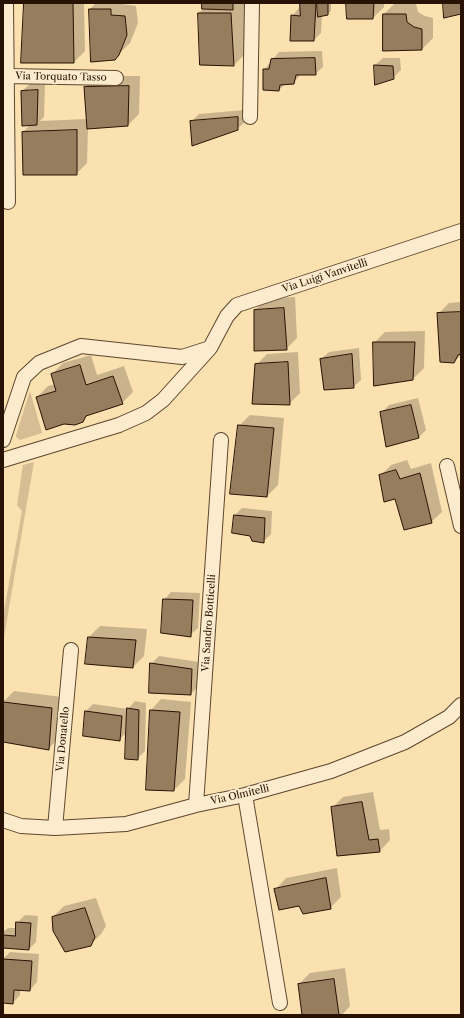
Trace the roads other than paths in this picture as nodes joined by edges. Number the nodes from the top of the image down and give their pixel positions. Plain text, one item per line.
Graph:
1 (6, 3) edge
2 (252, 3) edge
3 (6, 76) junction
4 (116, 78) dead end
5 (250, 117) dead end
6 (8, 202) dead end
7 (461, 231) edge
8 (210, 348) junction
9 (3, 440) edge
10 (221, 440) dead end
11 (3, 460) edge
12 (447, 466) dead end
13 (461, 526) edge
14 (71, 650) dead end
15 (461, 705) edge
16 (245, 795) junction
17 (196, 805) junction
18 (3, 820) edge
19 (55, 828) junction
20 (280, 1003) dead end

1 - 3 street, Via Torquato Tasso
2 - 5 street
3 - 4 street, Via Torquato Tasso
3 - 6 street, Via Torquato Tasso
7 - 8 street, Via Luigi Vanvitelli
8 - 9 street
8 - 11 street, Via Luigi Vanvitelli
10 - 17 street, Via Sandro Botticelli
12 - 13 street
14 - 19 street, Via Donatello
15 - 16 street, Via Olmitelli
16 - 17 street, Via Olmitelli
16 - 20 street
17 - 19 street, Via Olmitelli
18 - 19 street, Via Olmitelli

